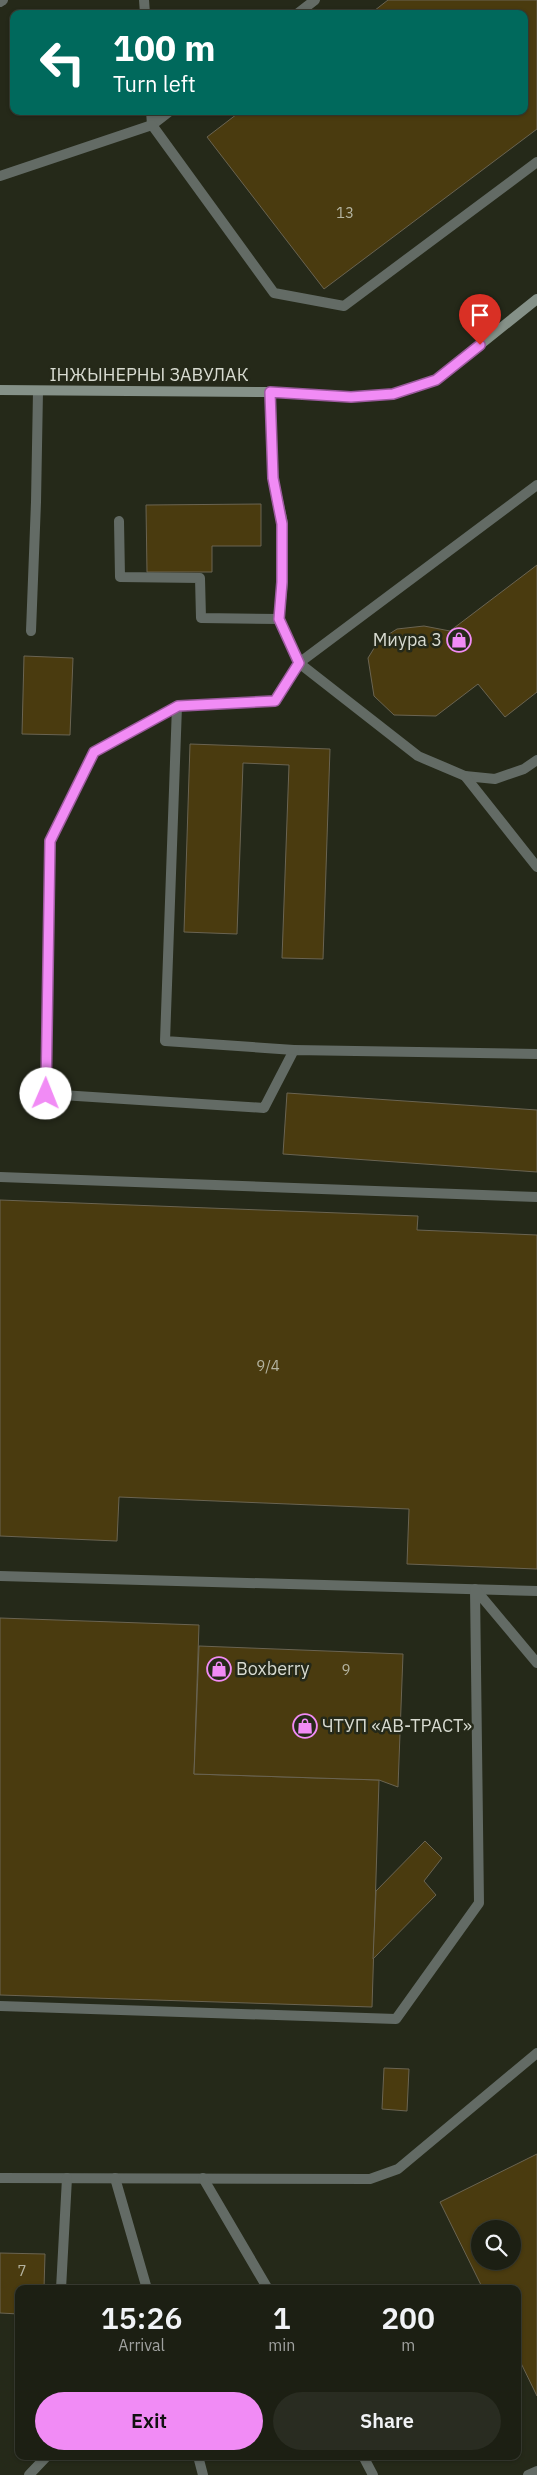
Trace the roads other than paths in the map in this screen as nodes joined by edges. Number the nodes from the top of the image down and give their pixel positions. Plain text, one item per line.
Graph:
1 (316, 0) edge
2 (303, 10) edge
3 (151, 115) edge
4 (165, 115) edge
5 (152, 125) junction
6 (537, 162) edge
7 (0, 176) edge
8 (537, 299) edge
9 (0, 390) edge
10 (38, 390) junction
11 (270, 392) junction
12 (537, 485) edge
13 (119, 521) dead end
14 (279, 619) junction
15 (31, 631) dead end
16 (299, 663) junction
17 (178, 706) junction
18 (537, 760) edge
19 (465, 776) junction
20 (537, 866) edge
21 (294, 1050) junction
22 (537, 1054) edge
23 (0, 1178) edge
24 (537, 1197) edge
25 (0, 1576) edge
26 (475, 1589) junction
27 (537, 1591) edge
28 (537, 1663) edge
29 (0, 2006) edge
30 (537, 2053) edge
31 (0, 2178) edge
32 (67, 2178) junction
33 (115, 2178) junction
34 (204, 2178) junction
35 (61, 2285) edge
36 (146, 2285) edge
37 (266, 2285) edge
38 (43, 2460) edge
39 (199, 2460) edge
40 (365, 2460) edge
41 (537, 2471) edge
42 (29, 2475) edge
43 (203, 2475) edge
44 (374, 2475) edge
45 (528, 2475) edge

1 - 2 lane
3 - 5 lane
4 - 5 lane
5 - 6 lane
5 - 7 lane
8 - 11 street, ІНЖЫНЕРНЫ ЗАВУЛАК
9 - 10 street, ІНЖЫНЕРНЫ ЗАВУЛАК
10 - 11 street, ІНЖЫНЕРНЫ ЗАВУЛАК
10 - 15 lane
11 - 14 lane
12 - 16 lane
13 - 14 lane
14 - 16 lane
16 - 17 lane
16 - 19 lane
17 - 21 lane
17 - 21 lane
18 - 19 lane
19 - 20 lane
21 - 22 lane
23 - 24 lane
25 - 26 lane
26 - 27 lane
26 - 28 lane
26 - 29 lane
30 - 34 lane
31 - 32 lane
32 - 33 lane
32 - 35 lane
33 - 34 lane
33 - 36 lane
34 - 37 lane
38 - 42 lane
39 - 43 lane
40 - 44 lane
41 - 45 lane

